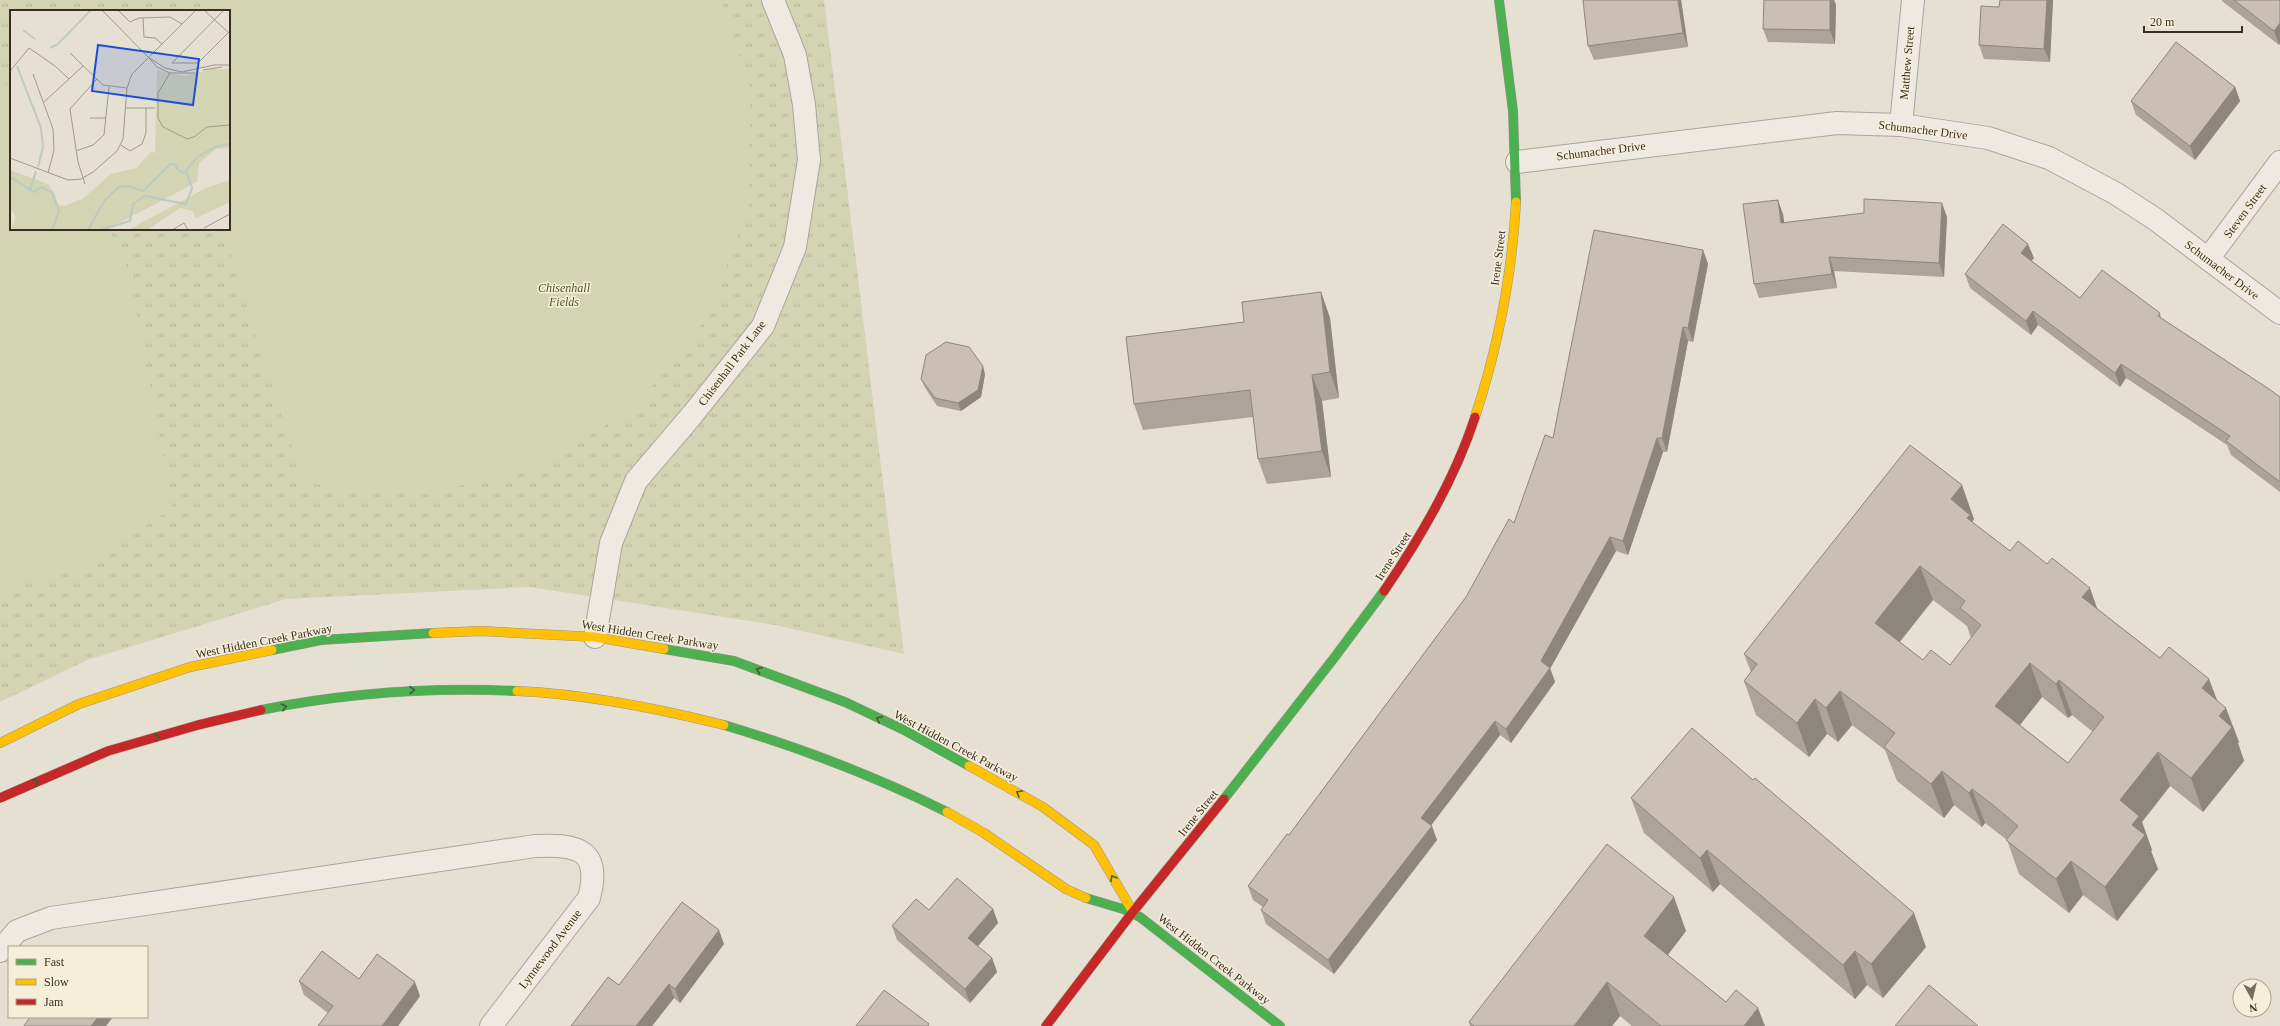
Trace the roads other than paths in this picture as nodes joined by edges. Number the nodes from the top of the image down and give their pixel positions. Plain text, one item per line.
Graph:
1 (773, 0) edge
2 (1500, 0) edge
3 (1913, 0) edge
4 (1902, 125) junction
5 (1517, 162) junction
6 (2280, 162) edge
7 (2208, 260) junction
8 (2280, 313) edge
9 (595, 637) junction
10 (0, 743) edge
11 (0, 798) edge
12 (1132, 912) junction
13 (0, 951) edge
14 (491, 1026) edge
15 (1046, 1026) edge
16 (1280, 1026) edge

1 - 9 street, Chisenhall Park Lane
2 - 5 main road, Irene Street
3 - 4 street, Matthew Street
4 - 5 street, Schumacher Drive
4 - 7 street, Schumacher Drive
5 - 12 main road, Irene Street
6 - 7 street, Steven Street
7 - 8 street, Schumacher Drive
9 - 10 main road, West Hidden Creek Parkway
12 -> 9 main road, West Hidden Creek Parkway
11 -> 12 main road, West Hidden Creek Parkway
12 - 15 main road, Irene Street
12 - 16 main road, West Hidden Creek Parkway
13 - 14 street, Lynnewood Avenue

